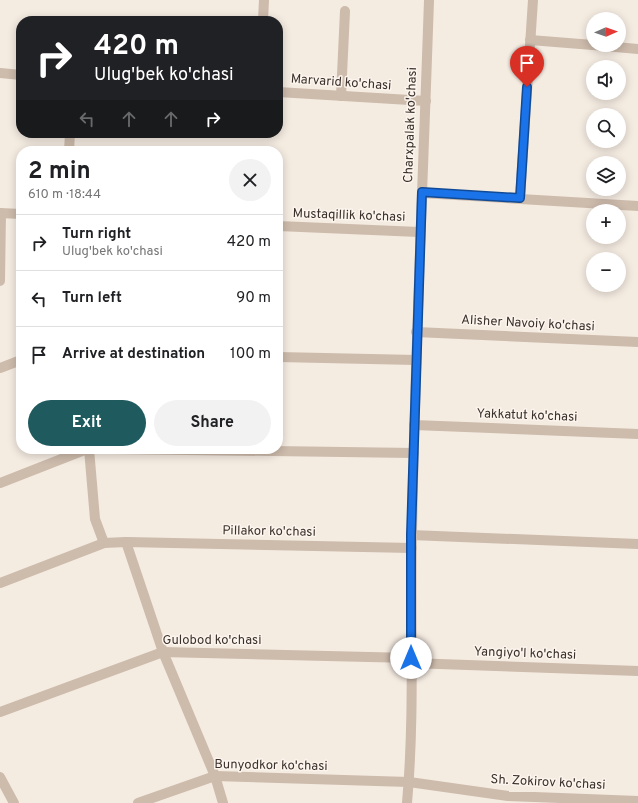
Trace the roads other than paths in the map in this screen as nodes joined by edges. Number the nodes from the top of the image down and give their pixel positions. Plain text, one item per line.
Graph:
1 (264, 0) edge
2 (429, 0) edge
3 (533, 0) edge
4 (345, 11) dead end
5 (263, 16) edge
6 (530, 40) junction
7 (586, 44) edge
8 (626, 48) edge
9 (638, 49) edge
10 (0, 73) edge
11 (16, 75) edge
12 (283, 92) edge
13 (341, 96) junction
14 (426, 101) junction
15 (422, 192) junction
16 (520, 198) junction
17 (638, 206) edge
18 (1, 213) edge
19 (16, 214) edge
20 (283, 226) edge
21 (420, 232) junction
22 (0, 281) edge
23 (416, 332) junction
24 (638, 342) edge
25 (283, 357) edge
26 (416, 360) junction
27 (16, 362) edge
28 (0, 368) edge
29 (414, 425) junction
30 (638, 434) edge
31 (283, 452) edge
32 (75, 454) edge
33 (88, 454) edge
34 (414, 454) junction
35 (0, 483) edge
36 (411, 535) junction
37 (104, 542) junction
38 (126, 542) junction
39 (638, 544) edge
40 (412, 548) junction
41 (0, 583) edge
42 (163, 652) junction
43 (411, 661) junction
44 (638, 671) edge
45 (0, 712) edge
46 (215, 776) junction
47 (0, 777) edge
48 (409, 782) junction
49 (638, 801) edge
50 (14, 803) edge
51 (138, 803) edge
52 (223, 803) edge
53 (407, 803) edge

1 - 5 street
2 - 14 street, Charxpalak ko'chasi
3 - 6 street
4 - 13 street
6 - 7 street
6 - 16 street
8 - 9 street
10 - 11 street
12 - 13 street, Marvarid ko'chasi
13 - 14 street, Marvarid ko'chasi
14 - 15 street, Charxpalak ko'chasi
15 - 16 street
15 - 21 street, Charxpalak ko'chasi
16 - 17 street
18 - 19 street
18 - 22 street
20 - 21 street, Mustaqillik ko'chasi
21 - 23 street, Charxpalak ko'chasi
23 - 24 street, Alisher Navoiy ko'chasi
23 - 26 street, Charxpalak ko'chasi
25 - 26 street
26 - 29 street, Charxpalak ko'chasi
27 - 28 street
29 - 30 street, Yakkatut ko'chasi
29 - 34 street, Charxpalak ko'chasi
31 - 34 street
32 - 35 street
33 - 37 street
34 - 36 street, Charxpalak ko'chasi
36 - 39 street
36 - 40 street, Charxpalak ko'chasi
37 - 38 street, Pillakor ko'chasi
37 - 41 street
38 - 40 street, Pillakor ko'chasi
38 - 42 street
40 - 43 street, Charxpalak ko'chasi
42 - 43 street, Gulobod ko'chasi
42 - 45 street, Gulobod ko'chasi
42 - 46 street
43 - 44 street, Yangiyo'l ko'chasi
43 - 48 street, Charxpalak ko'chasi
46 - 48 street, Bunyodkor ko'chasi
46 - 51 street, Bunyodkor ko'chasi
46 - 52 street
47 - 50 street
48 - 49 street, Sh. Zokirov ko'chasi
48 - 53 street, Charxpalak ko'chasi

